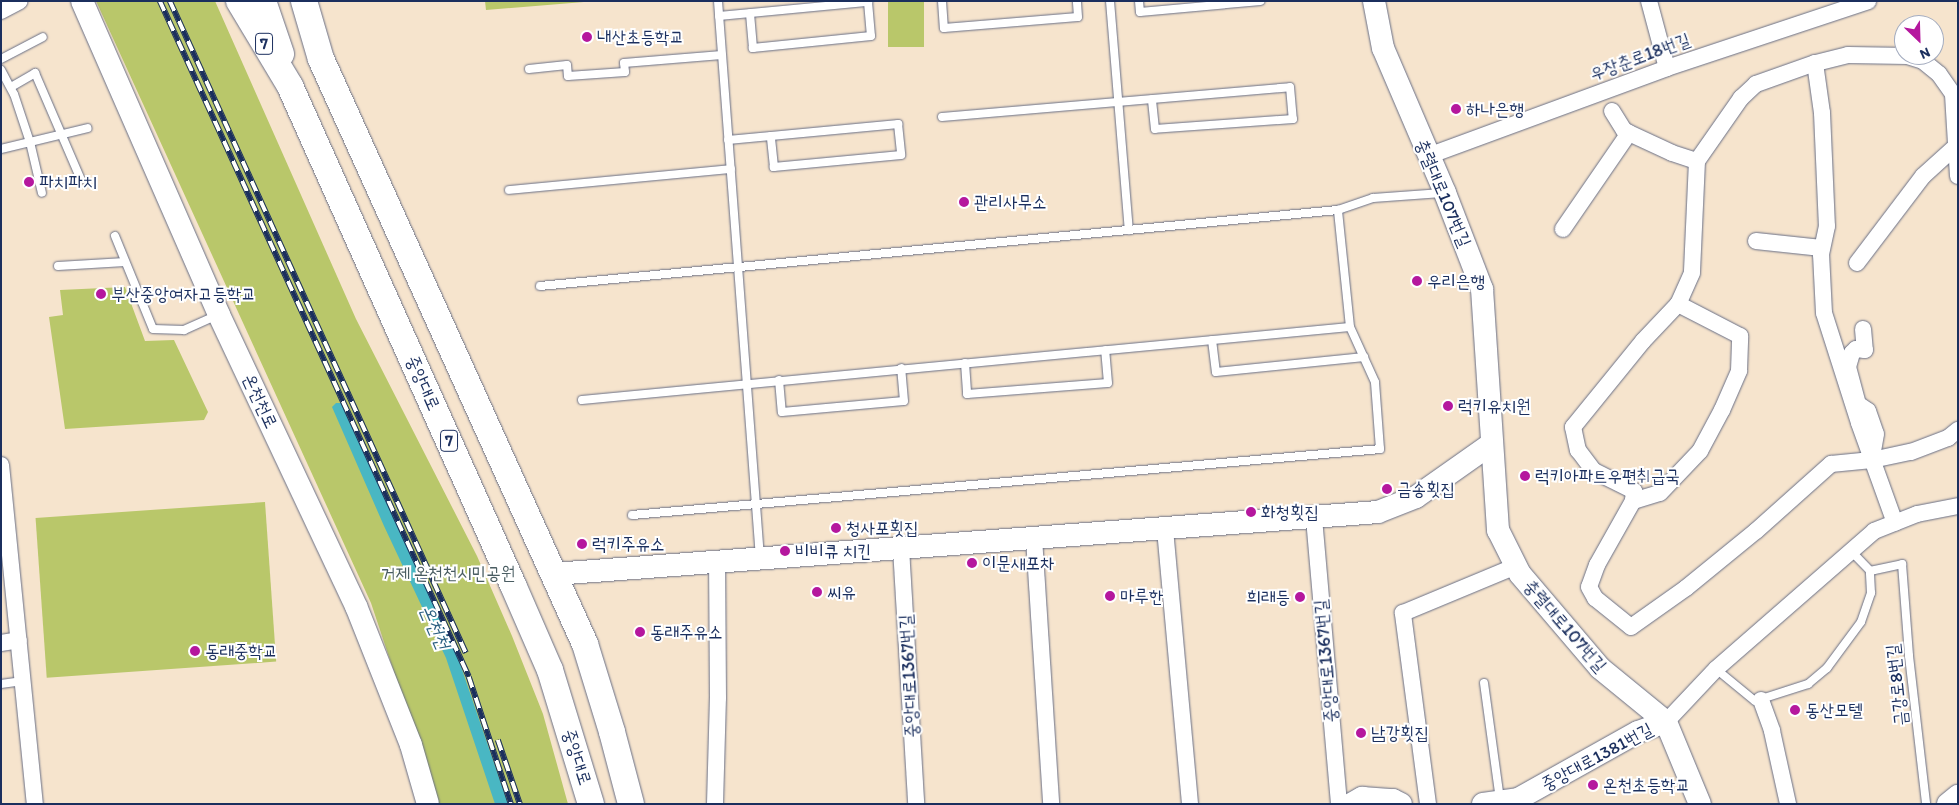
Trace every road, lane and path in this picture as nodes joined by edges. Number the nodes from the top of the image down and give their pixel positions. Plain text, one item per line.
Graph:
1 (20, 1) edge
2 (82, 1) edge
3 (239, 1) edge
4 (264, 1) edge
5 (286, 1) edge
6 (304, 1) edge
7 (718, 1) edge
8 (942, 1) edge
9 (1077, 1) edge
10 (1110, 1) edge
11 (1139, 1) edge
12 (1260, 1) edge
13 (1374, 1) edge
14 (1649, 1) edge
15 (1868, 1) edge
16 (1, 11) edge
17 (750, 13) junction
18 (719, 16) junction
19 (43, 37) dead end
20 (722, 55) junction
21 (1, 59) edge
22 (321, 59) junction
23 (1815, 63) junction
24 (1667, 68) junction
25 (529, 69) dead end
26 (1, 70) edge
27 (290, 86) junction
28 (11, 87) junction
29 (1152, 99) junction
30 (1120, 102) junction
31 (1612, 111) dead end
32 (942, 117) dead end
33 (88, 128) dead end
34 (61, 133) junction
35 (1628, 133) junction
36 (771, 136) junction
37 (728, 140) junction
38 (30, 142) junction
39 (1955, 147) junction
40 (1, 149) edge
41 (1428, 156) junction
42 (1697, 161) junction
43 (730, 169) junction
44 (1958, 176) edge
45 (81, 180) dead end
46 (509, 190) dead end
47 (42, 193) dead end
48 (1445, 193) junction
49 (1338, 210) junction
50 (1563, 229) dead end
51 (1129, 230) junction
52 (115, 236) dead end
53 (1756, 241) dead end
54 (1822, 248) junction
55 (126, 262) junction
56 (1857, 263) dead end
57 (58, 266) dead end
58 (738, 267) junction
59 (540, 286) dead end
60 (1678, 304) junction
61 (219, 315) junction
62 (1350, 327) junction
63 (1863, 329) dead end
64 (1212, 340) junction
65 (1105, 350) junction
66 (1364, 357) junction
67 (965, 362) junction
68 (901, 368) junction
69 (779, 380) junction
70 (747, 383) junction
71 (582, 400) dead end
72 (1958, 430) edge
73 (1491, 444) junction
74 (1872, 460) junction
75 (1, 465) edge
76 (1633, 500) junction
77 (756, 503) junction
78 (1958, 506) edge
79 (632, 515) dead end
80 (1314, 518) junction
81 (1895, 523) junction
82 (1165, 528) junction
83 (1034, 538) junction
84 (901, 548) junction
85 (1851, 551) junction
86 (760, 559) junction
87 (716, 562) junction
88 (1516, 566) junction
89 (1870, 571) junction
90 (554, 574) junction
91 (19, 640) junction
92 (1, 643) edge
93 (1716, 669) junction
94 (23, 681) junction
95 (1484, 683) dead end
96 (1, 684) edge
97 (1761, 700) junction
98 (1666, 722) junction
99 (1958, 796) edge
100 (1492, 803) edge
101 (35, 804) edge
102 (428, 804) edge
103 (592, 804) edge
104 (631, 804) edge
105 (715, 804) edge
106 (916, 804) edge
107 (1051, 804) edge
108 (1190, 804) edge
109 (1339, 804) edge
110 (1350, 804) edge
111 (1401, 804) edge
112 (1428, 804) edge
113 (1700, 804) edge
114 (1788, 804) edge
115 (1926, 804) edge
116 (1948, 804) edge

1 - 16 street
2 - 61 street, 온천천로
3 - 27 main road, 중앙대로 / 7
4 - 27 main road
5 - 22 main road
6 - 22 main road
7 - 18 lane
8 - 9 lane
10 - 30 lane
11 - 12 lane
13 - 41 street, 충렬대로107번길
14 - 24 street
15 - 24 street, 우장춘로18번길
17 - 17 lane
17 - 18 lane
18 - 20 lane
19 - 21 lane
20 - 25 lane
20 - 37 lane
22 - 90 main road
23 - 39 street
23 - 42 street
23 - 54 street
24 - 41 street, 우장춘로18번길
26 - 28 lane
27 - 103 main road, 중앙대로 / 7
28 - 34 lane
28 - 38 lane
29 - 29 lane
29 - 30 lane
30 - 32 lane
30 - 51 lane
31 - 35 street
33 - 34 lane
34 - 38 lane
34 - 45 lane
35 - 42 street
35 - 50 street
36 - 36 lane
36 - 37 lane
37 - 43 lane
38 - 40 lane
38 - 47 lane
39 - 44 street
39 - 56 street
41 - 48 street, 충렬대로107번길
42 - 60 street
43 - 46 lane
43 - 58 lane
48 - 49 lane
48 - 73 street, 충렬대로107번길
49 - 51 lane
49 - 62 lane
51 - 58 lane
52 - 55 lane
53 - 54 street
54 - 74 street
55 - 57 lane
55 - 61 lane
58 - 59 lane
58 - 70 lane
60 - 76 street
60 - 76 street
61 - 102 street, 온천천로
62 - 64 lane
62 - 66 lane
63 - 74 street
64 - 65 lane
64 - 66 lane
65 - 67 lane
65 - 67 lane
66 - 77 lane
67 - 68 lane
68 - 69 lane
68 - 69 lane
69 - 70 lane
70 - 71 lane
70 - 77 lane
72 - 74 street
73 - 80 street
73 - 88 street, 충렬대로107번길
74 - 76 street
74 - 81 street
75 - 91 street
77 - 79 lane
77 - 86 lane
78 - 81 street
80 - 82 street
80 - 109 street, 중앙대로1367번길
81 - 85 street
82 - 83 street
82 - 108 street
83 - 84 street
83 - 107 street
84 - 86 street
84 - 106 street, 중앙대로1367번길
85 - 89 lane
85 - 93 street
86 - 87 street
87 - 90 street
87 - 105 street
88 - 98 street, 충렬대로107번길
88 - 112 street, 충렬대로107번길
89 - 97 lane
89 - 115 lane, 금강로8번길
90 - 104 main road
91 - 92 street
91 - 94 street
93 - 97 lane
93 - 98 street
94 - 96 lane
94 - 101 street
95 - 100 lane, 중앙대로1381번길
97 - 114 street
98 - 100 street, 중앙대로1381번길
98 - 113 street, 충렬대로107번길
99 - 116 street
110 - 111 street

